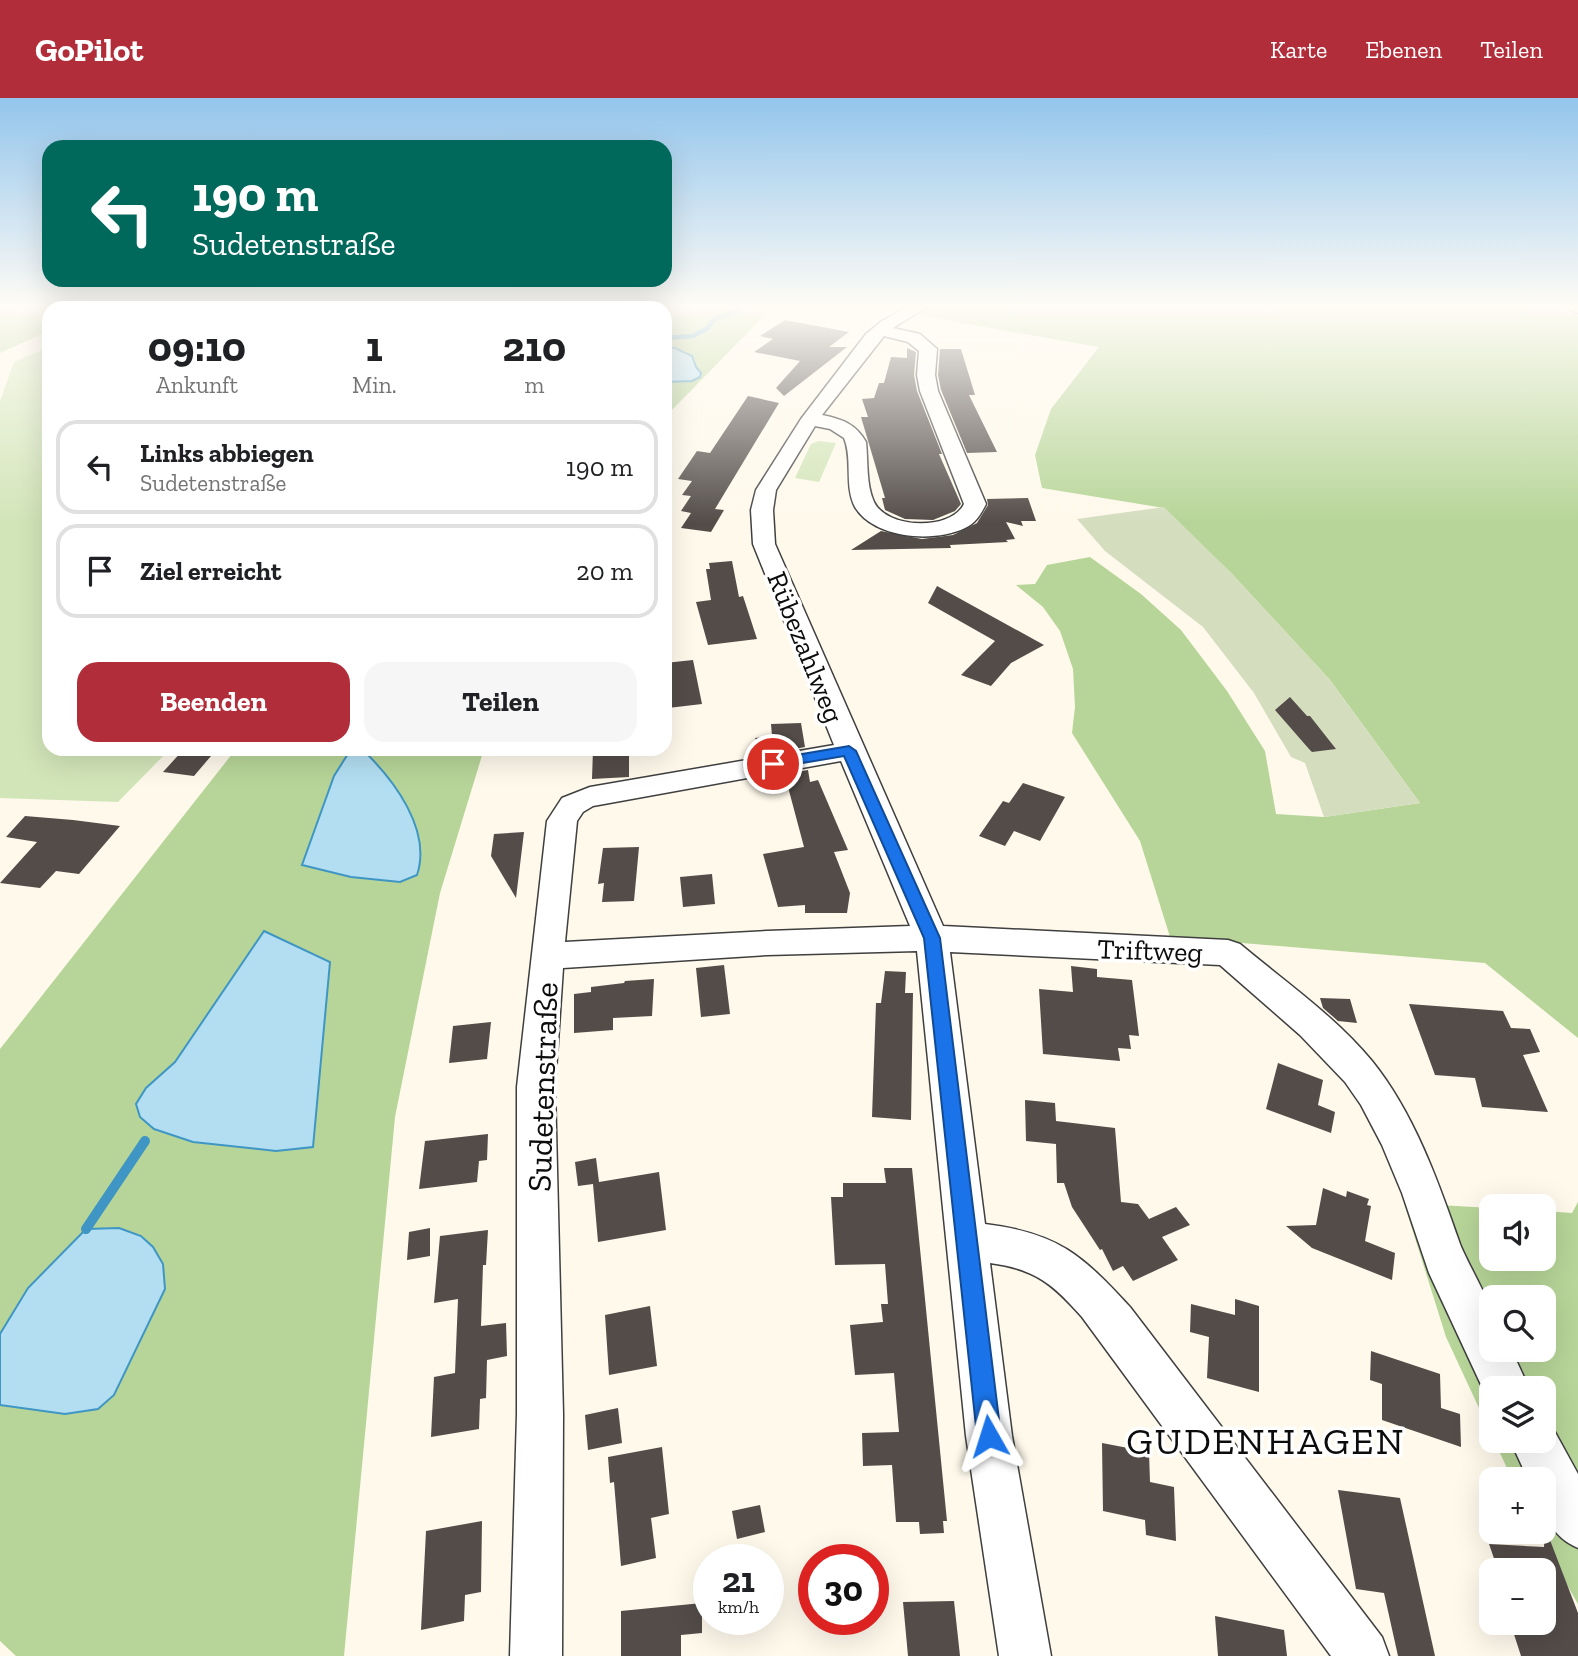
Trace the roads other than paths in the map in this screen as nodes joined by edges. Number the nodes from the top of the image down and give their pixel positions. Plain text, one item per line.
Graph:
1 (842, 378) edge
2 (928, 378) edge
3 (810, 419) junction
4 (849, 751) junction
5 (932, 938) junction
6 (547, 956) junction
7 (967, 1241) junction
8 (1500, 1376) edge
9 (1540, 1453) edge
10 (1578, 1523) edge
11 (536, 1656) edge
12 (1025, 1656) edge
13 (1363, 1656) edge

1 - 3 street, Rübezahlweg
2 - 3 street
3 - 4 street, Rübezahlweg
4 - 5 street, Rübezahlweg
4 - 6 street, Sudetenstraße
5 - 6 street, Triftweg
5 - 7 street, Rübezahlweg
5 - 8 street, Triftweg
6 - 11 street, Sudetenstraße
7 - 12 street, Rübezahlweg
7 - 13 street
9 - 10 street

